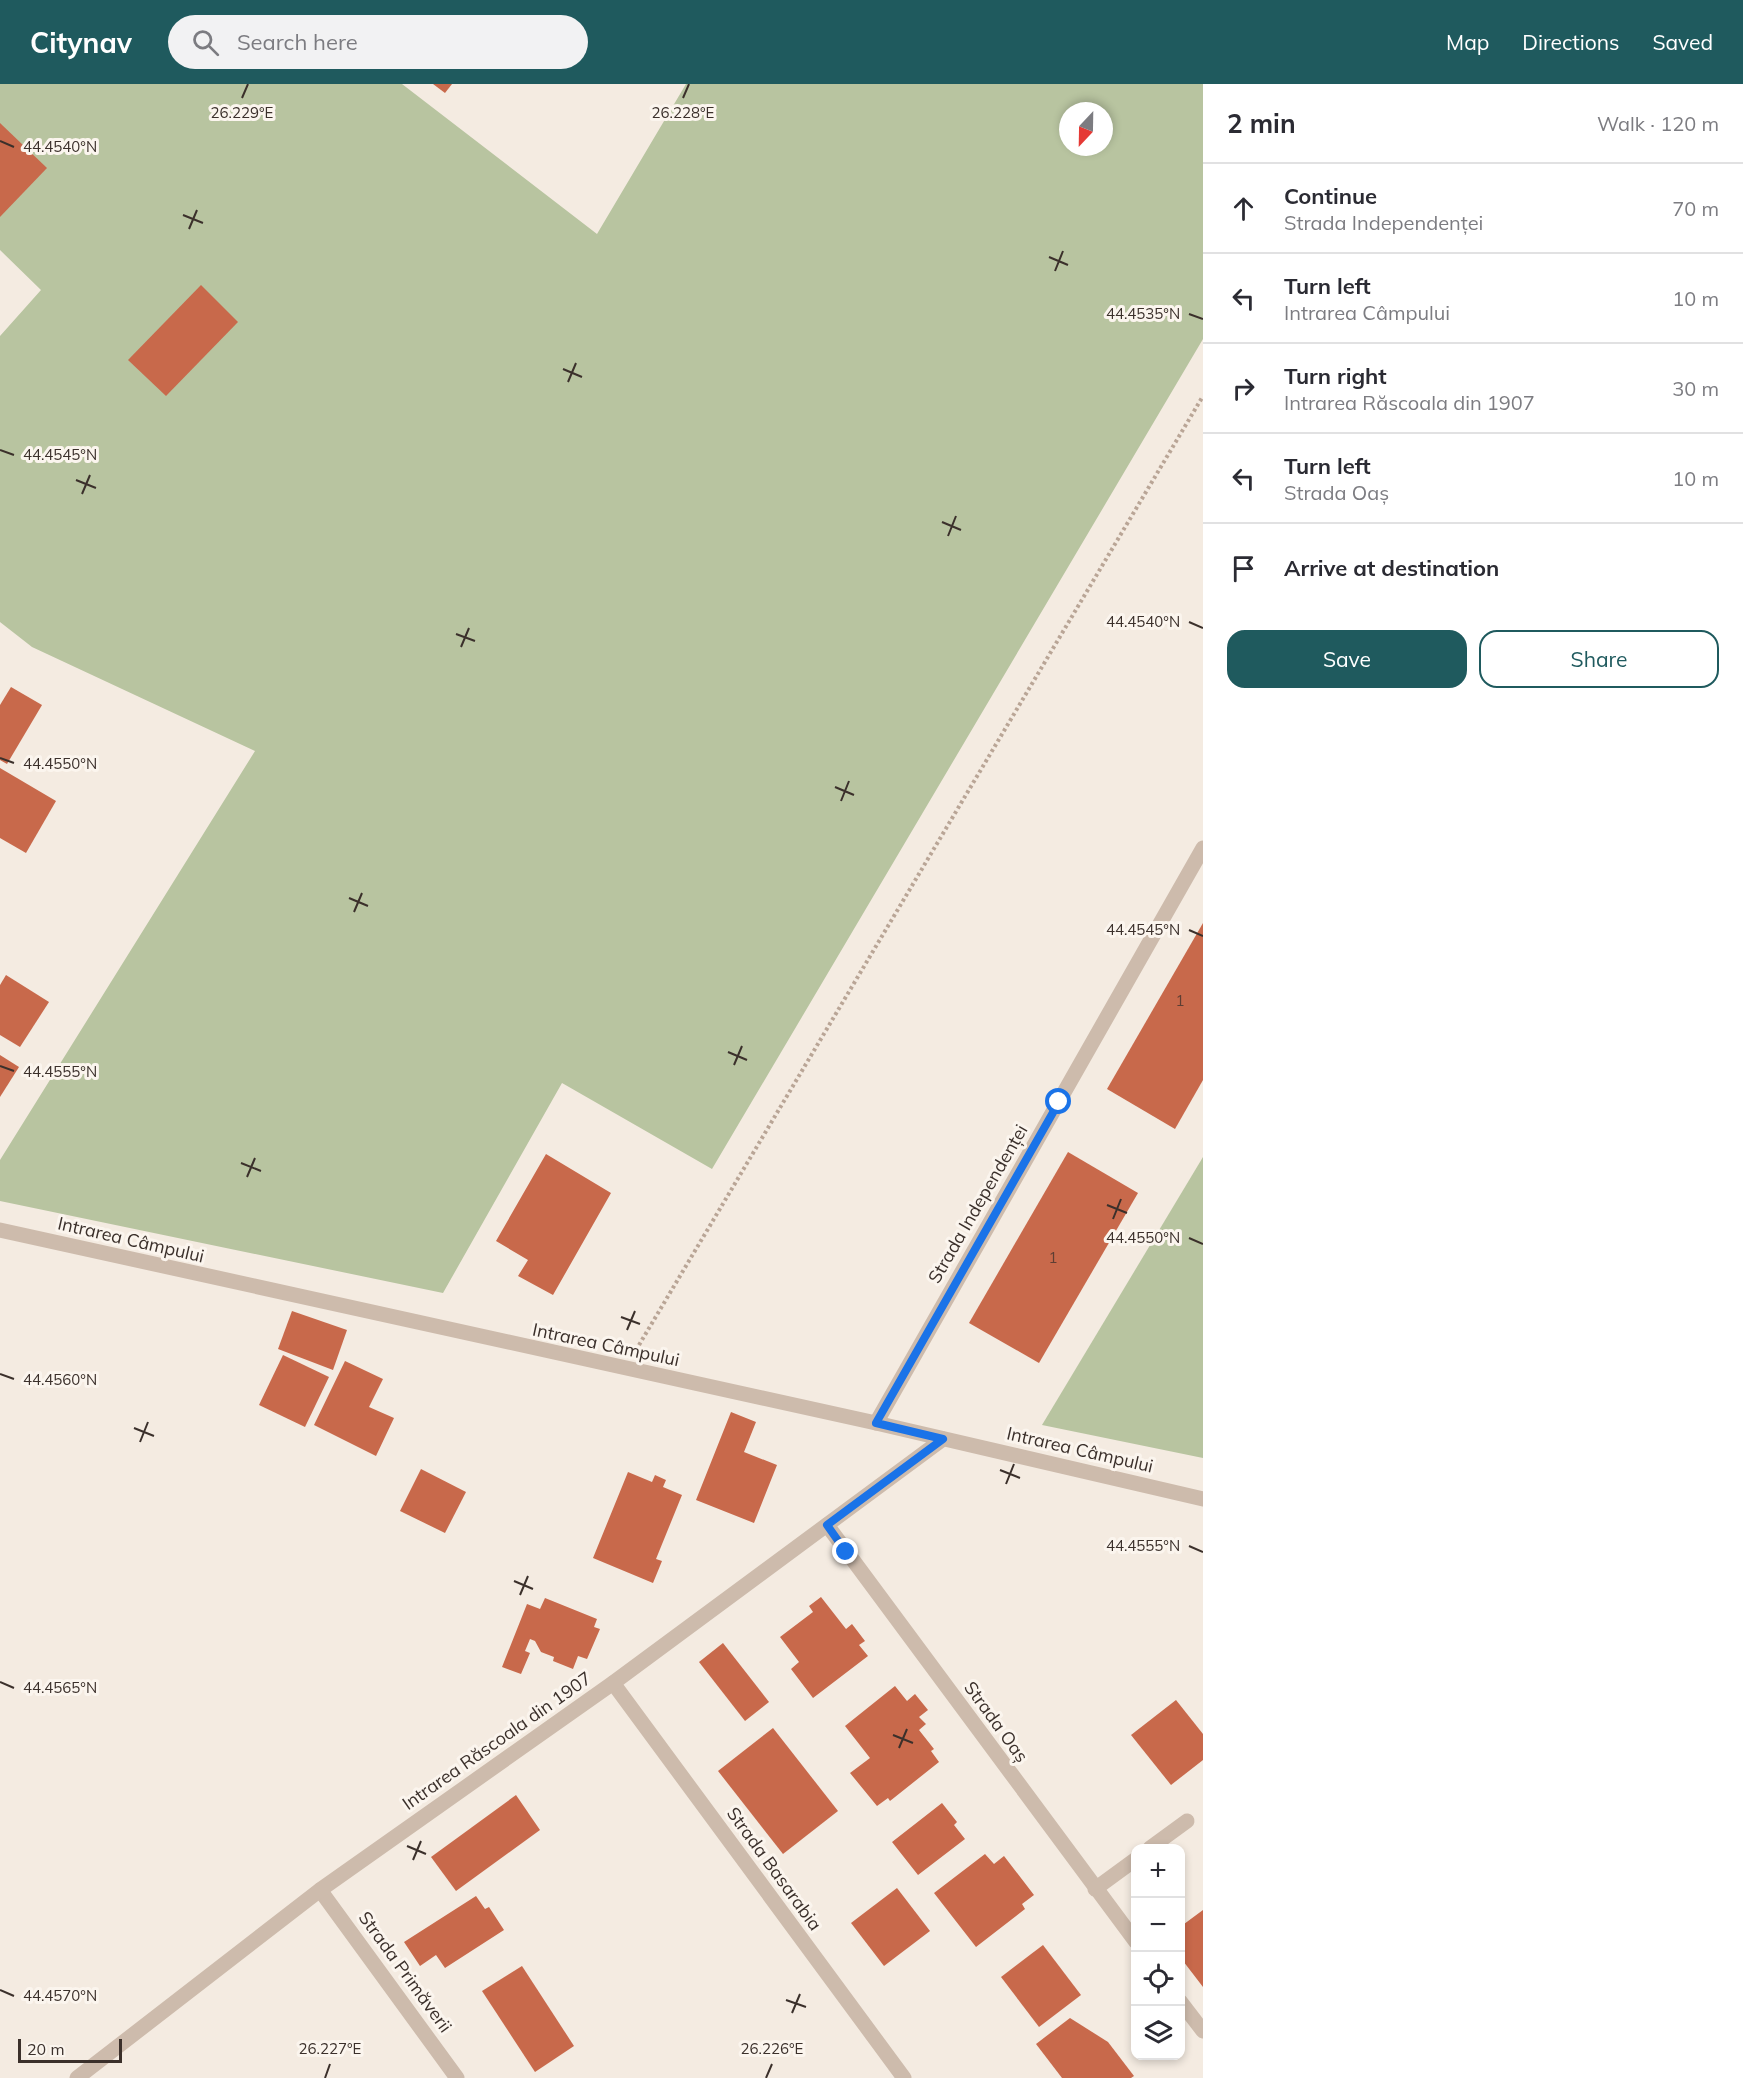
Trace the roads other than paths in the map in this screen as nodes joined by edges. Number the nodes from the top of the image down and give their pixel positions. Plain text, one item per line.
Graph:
1 (1203, 848) edge
2 (0, 1230) edge
3 (876, 1423) junction
4 (943, 1439) junction
5 (1201, 1501) edge
6 (827, 1525) junction
7 (613, 1683) junction
8 (1186, 1821) dead end
9 (1155, 1844) edge
10 (1131, 1863) edge
11 (1095, 1889) junction
12 (320, 1890) junction
13 (1131, 1936) edge
14 (1184, 2006) edge
15 (1203, 2031) edge
16 (82, 2076) edge
17 (457, 2078) edge
18 (904, 2078) edge

1 - 3 street, Strada Independenței
2 - 3 street, Intrarea Câmpului
3 - 4 street, Intrarea Câmpului
4 - 5 street, Intrarea Câmpului
4 - 6 street, Intrarea Răscoala din 1907
6 - 7 street, Intrarea Răscoala din 1907
6 - 11 street, Strada Oaș
7 - 12 street, Intrarea Răscoala din 1907
7 - 18 street, Strada Basarabia
8 - 9 street
10 - 11 street
11 - 13 street, Strada Oaș
12 - 16 street, Intrarea Răscoala din 1907
12 - 17 street, Strada Primăverii
14 - 15 street

